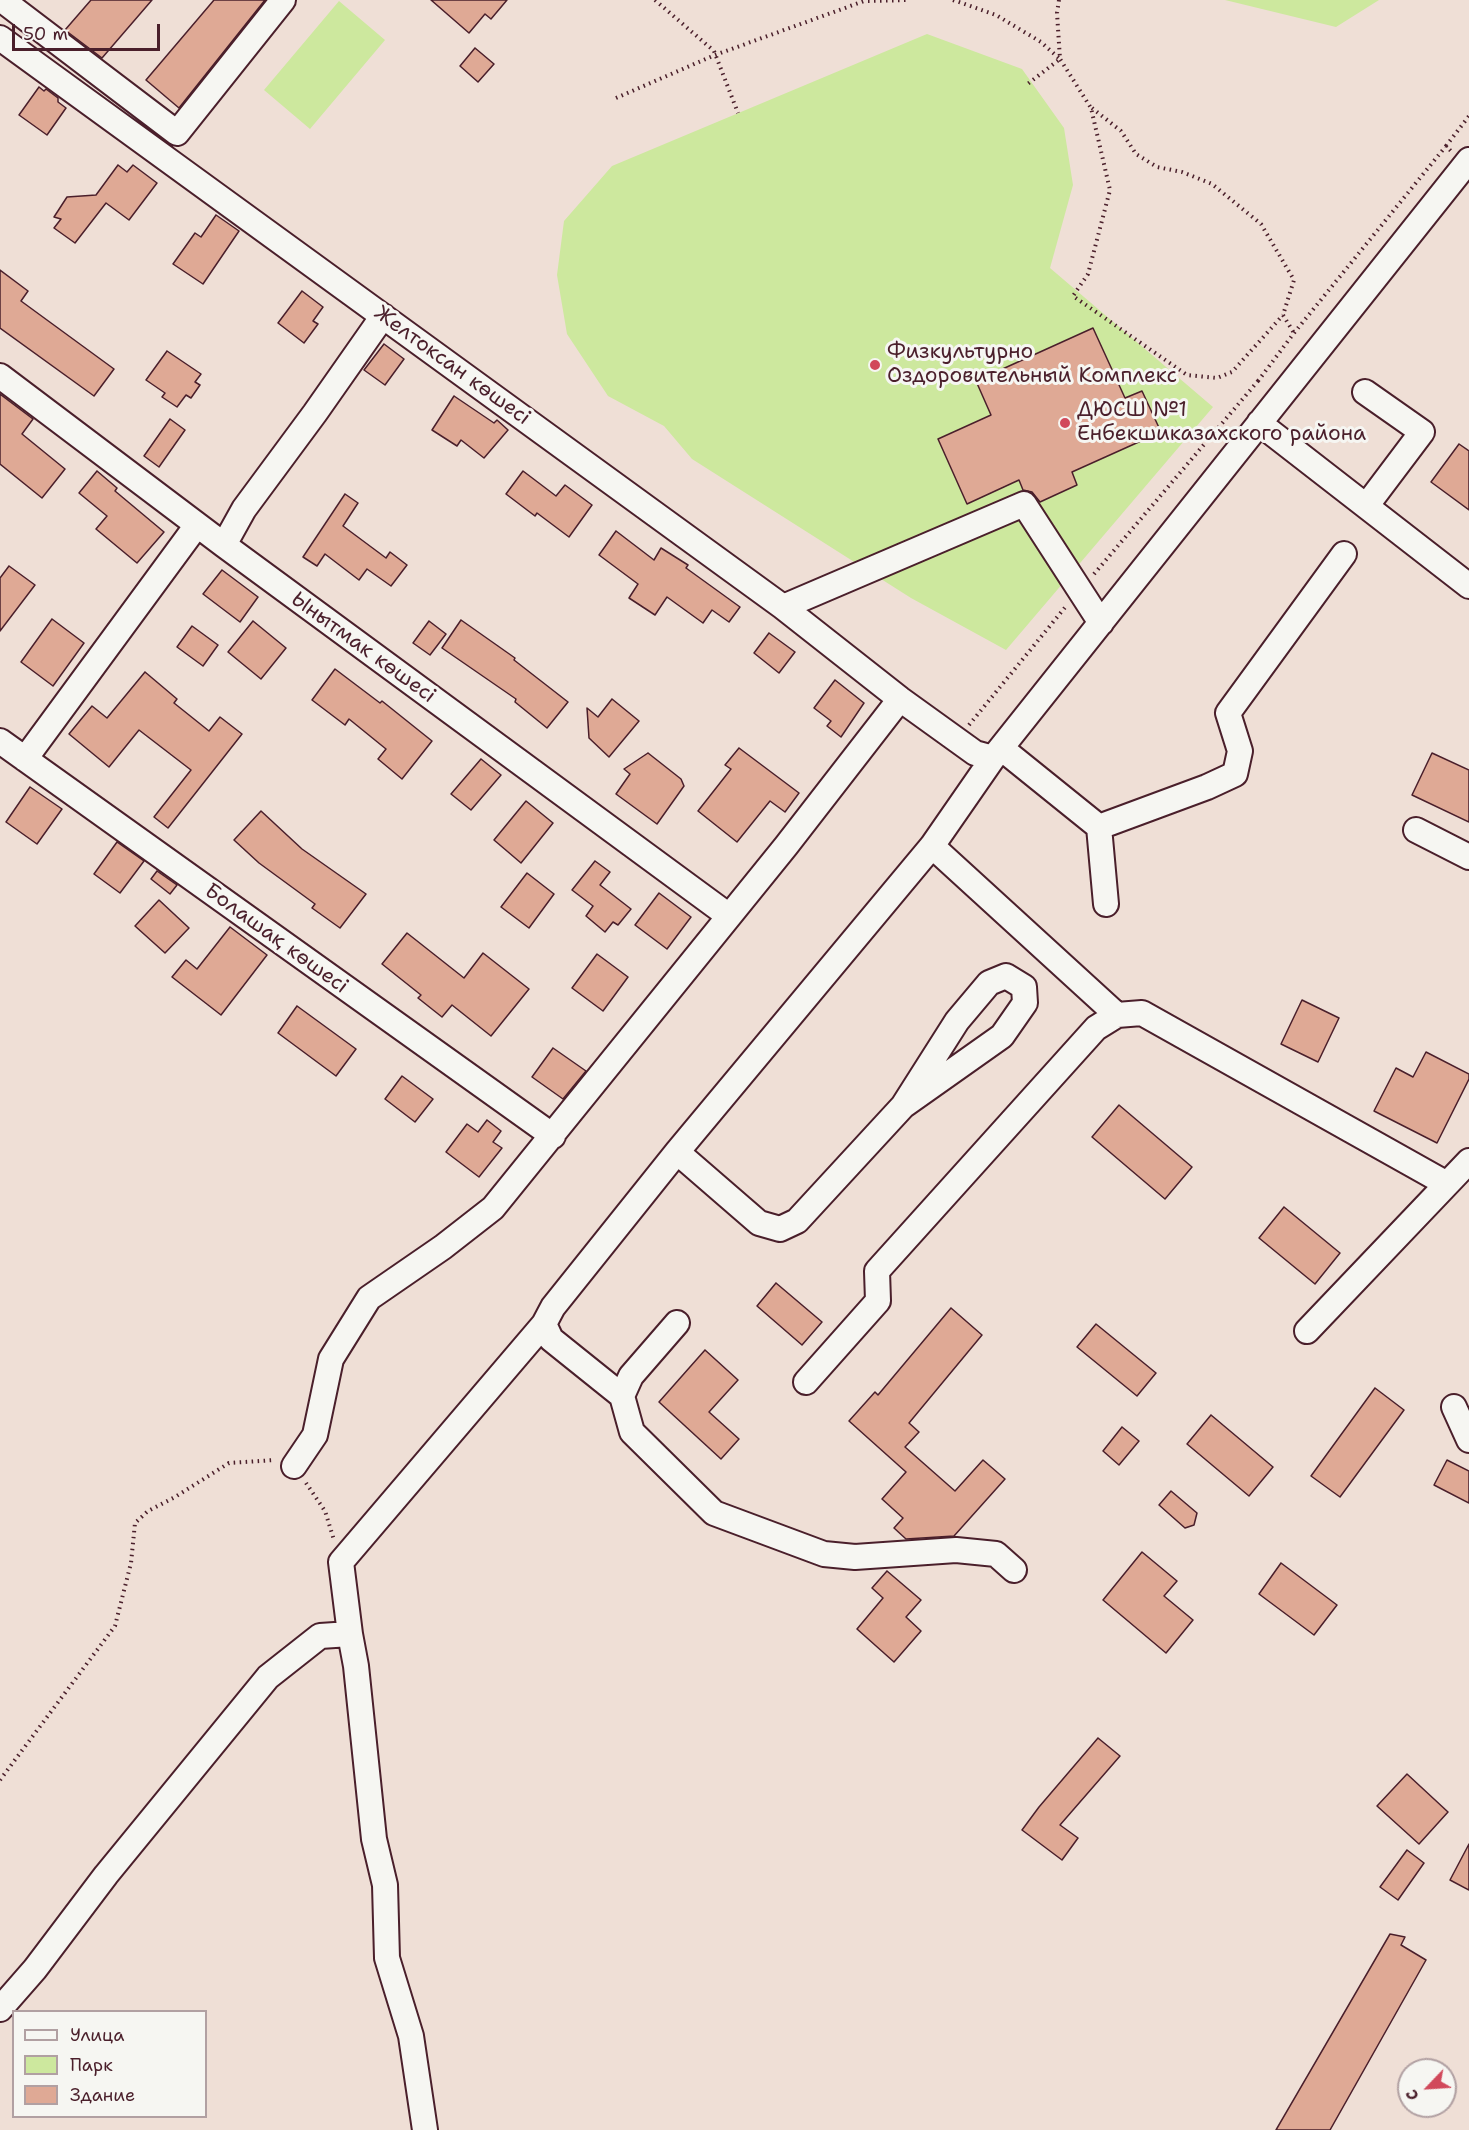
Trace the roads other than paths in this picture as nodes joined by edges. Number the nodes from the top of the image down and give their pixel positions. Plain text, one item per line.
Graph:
1 (2, 0) edge
2 (284, 0) edge
3 (0, 38) edge
4 (1467, 162) edge
5 (383, 316) junction
6 (0, 376) edge
7 (1365, 392) dead end
8 (1259, 423) junction
9 (1367, 505) junction
10 (197, 525) junction
11 (224, 545) junction
12 (1344, 554) dead end
13 (1469, 586) edge
14 (783, 607) junction
15 (1101, 623) junction
16 (900, 699) junction
17 (0, 741) edge
18 (997, 753) junction
19 (25, 759) junction
20 (1099, 827) junction
21 (1416, 830) dead end
22 (932, 846) junction
23 (1469, 857) edge
24 (1106, 904) dead end
25 (729, 916) junction
26 (1116, 1015) junction
27 (903, 1106) junction
28 (553, 1136) junction
29 (677, 1152) junction
30 (1469, 1161) edge
31 (1447, 1184) junction
32 (677, 1323) dead end
33 (544, 1324) junction
34 (1307, 1330) dead end
35 (806, 1382) dead end
36 (622, 1396) junction
37 (1454, 1407) dead end
38 (1469, 1440) edge
39 (294, 1466) road end
40 (1014, 1570) dead end
41 (350, 1634) junction
42 (0, 2008) edge
43 (425, 2130) edge

1 - 2 street
3 - 5 street, Желтоксан көшесі
4 - 8 street
5 - 11 street
5 - 14 street, Желтоксан көшесі
6 - 10 street, Ынытмак көшесі
7 - 9 street
8 - 9 street
8 - 15 street
9 - 13 street
10 - 11 street, Ынытмак көшесі
10 - 19 street
11 - 25 street, Ынытмак көшесі
12 - 20 street
14 - 15 street
14 - 16 street, Желтоксан көшесі
15 - 18 street
16 - 18 street, Желтоксан көшесі
16 - 25 street
17 - 19 street, Болашақ көшесі
18 - 20 street, Желтоксан көшесі
18 - 22 street
19 - 28 street, Болашақ көшесі
20 - 24 street
21 - 23 street
22 - 26 street
22 - 29 street
25 - 28 street
26 - 31 street
26 - 35 street
27 - 27 street
27 - 29 street
28 - 39 street
29 - 33 street
30 - 31 street
31 - 34 street
32 - 36 street
33 - 36 street
33 - 41 street
36 - 40 street
37 - 38 street
41 - 42 street
41 - 43 street

